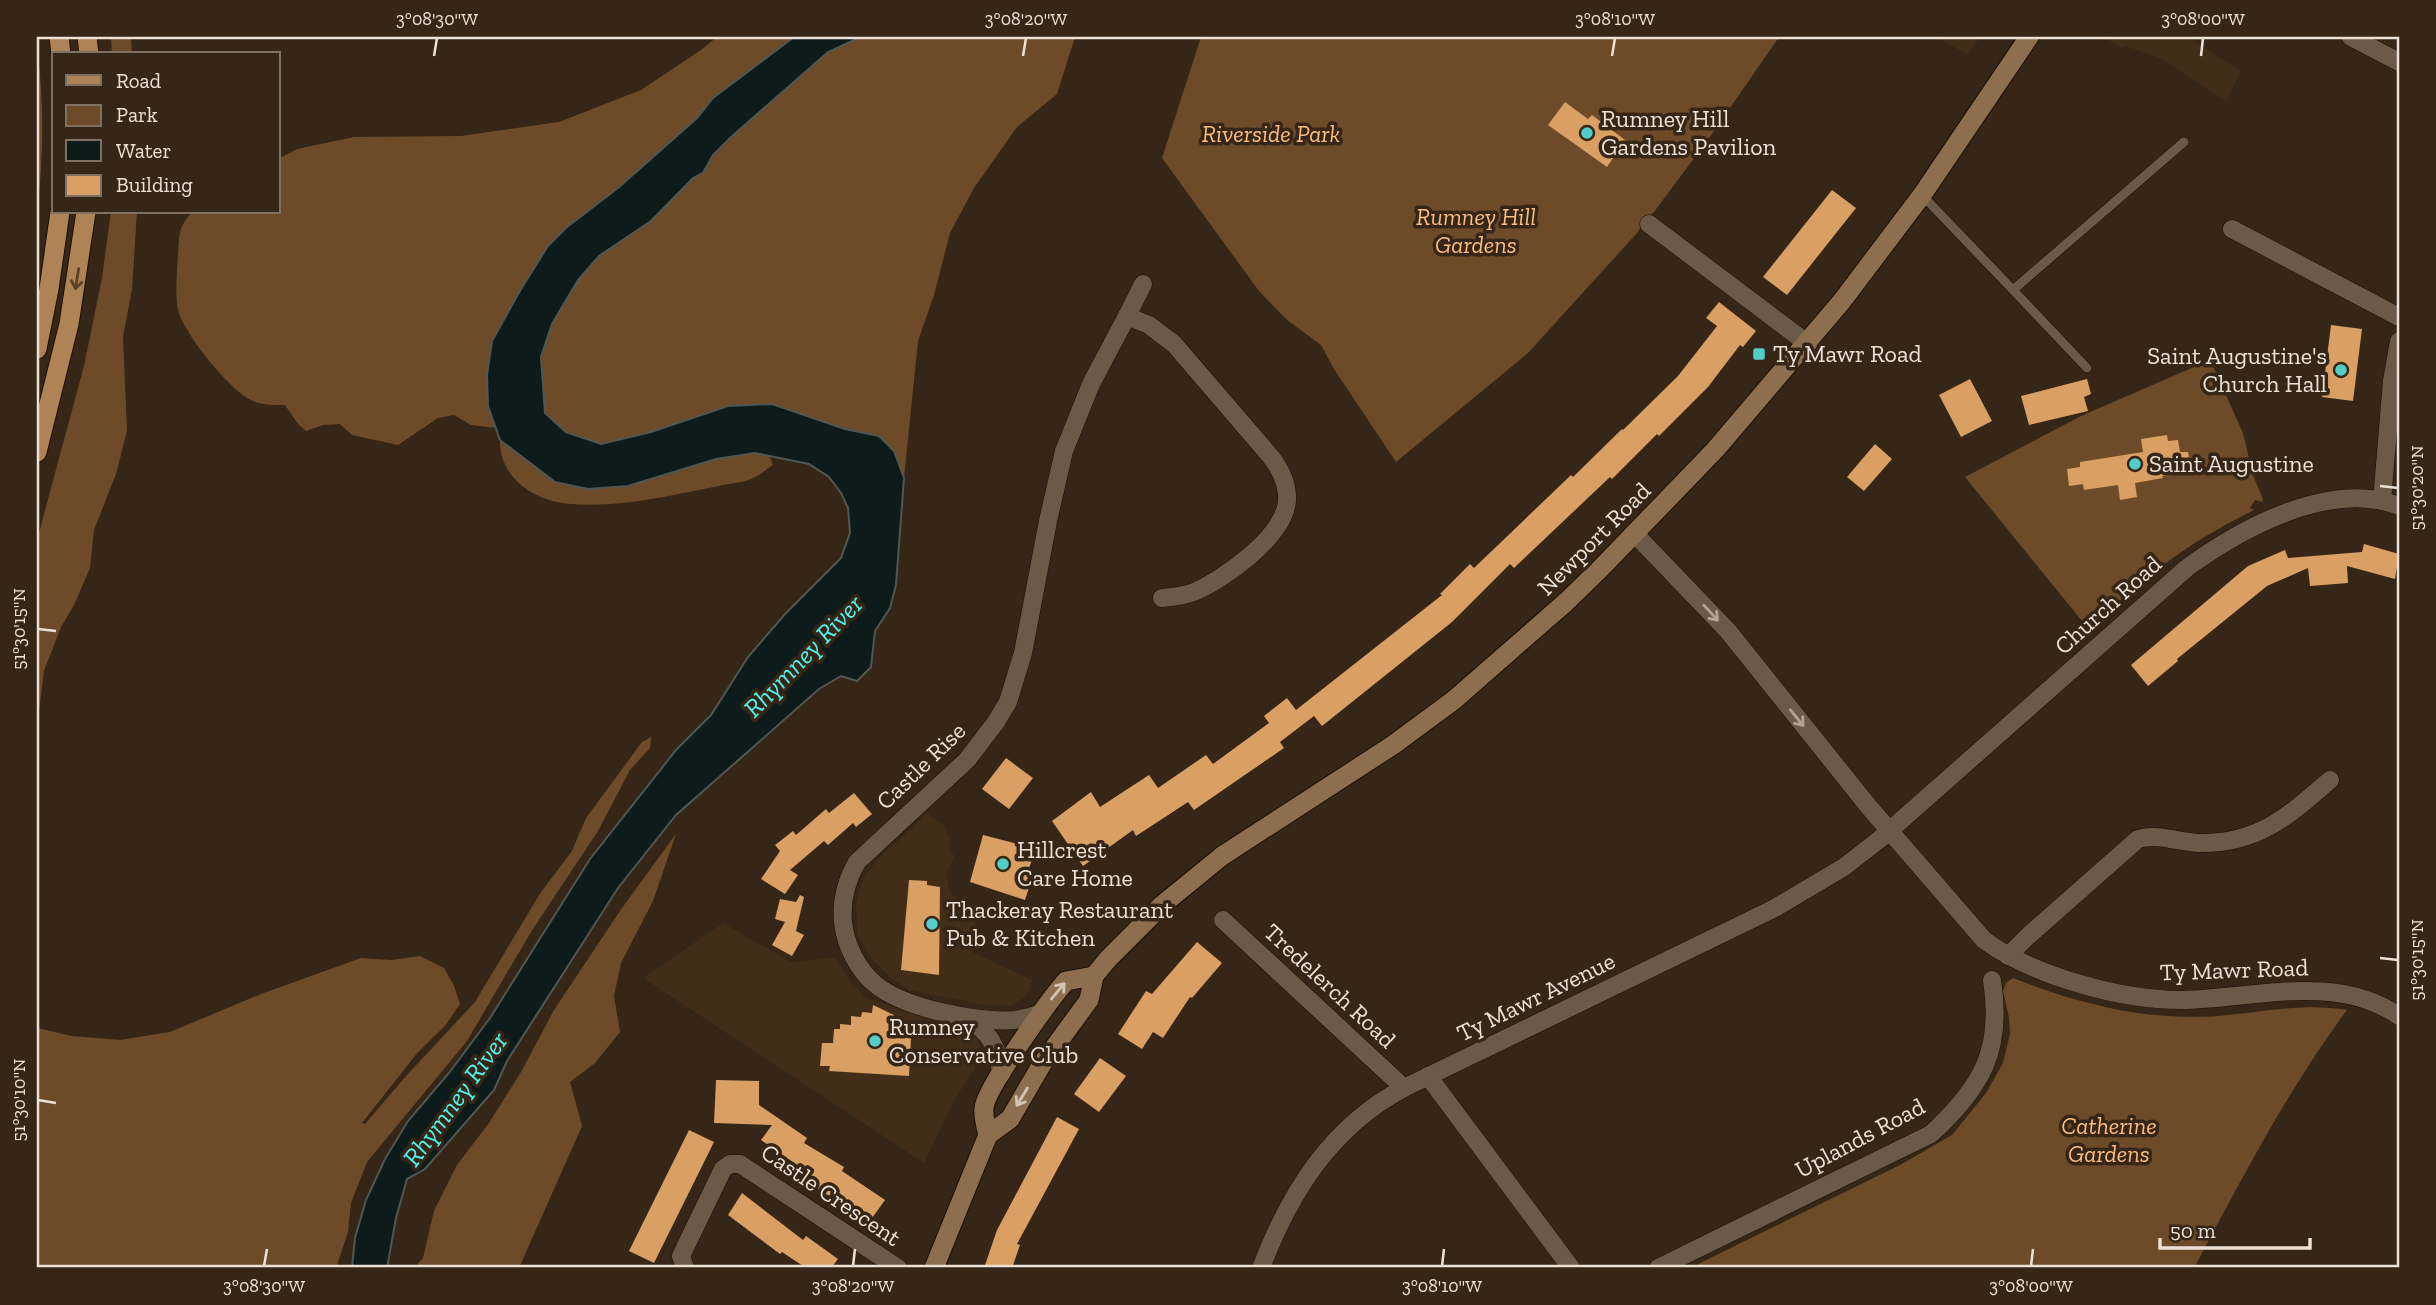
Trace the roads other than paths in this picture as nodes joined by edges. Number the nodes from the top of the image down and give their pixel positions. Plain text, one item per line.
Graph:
1 (2029, 37) edge
2 (2351, 37) edge
3 (2399, 62) edge
4 (2184, 142) dead end
5 (1922, 195) junction
6 (60, 214) edge
7 (86, 214) edge
8 (1648, 224) dead end
9 (2232, 229) dead end
10 (1143, 284) dead end
11 (2012, 290) junction
12 (1127, 316) junction
13 (2399, 317) edge
14 (2399, 341) edge
15 (1808, 344) junction
16 (37, 349) edge
17 (2087, 368) dead end
18 (37, 452) edge
19 (2382, 500) junction
20 (2399, 506) edge
21 (1634, 533) junction
22 (1162, 597) dead end
23 (2330, 780) dead end
24 (1890, 830) junction
25 (1223, 920) dead end
26 (2008, 956) junction
27 (1094, 976) junction
28 (1992, 981) dead end
29 (1040, 1014) junction
30 (2399, 1016) edge
31 (968, 1018) junction
32 (1001, 1074) junction
33 (1428, 1076) junction
34 (1404, 1088) junction
35 (988, 1135) junction
36 (685, 1268) edge
37 (898, 1268) edge
38 (933, 1268) edge
39 (1261, 1268) edge
40 (1571, 1268) edge
41 (1658, 1268) edge

1 - 5 main road, Newport Road
2 - 3 street
4 - 11 lane
5 - 11 lane
5 - 15 main road, Newport Road
6 - 16 main road
7 -> 18 main road
8 - 15 street
9 - 13 street
10 - 12 street, Castle Rise
11 - 17 lane
12 - 22 street
12 - 31 street, Castle Rise
14 - 19 street
15 - 21 main road, Newport Road
19 - 20 street, Church Road
19 - 24 street, Church Road
21 -> 24 street, Ty Mawr Road
21 - 27 main road, Newport Road
23 - 26 street
24 - 26 street, Ty Mawr Road
24 - 33 street, Ty Mawr Avenue
25 - 34 street, Tredelerch Road
26 - 30 street, Ty Mawr Road
29 -> 27 main road, Newport Road
27 -> 35 main road, Newport Road
28 - 41 street, Uplands Road
29 - 31 street, Castle Rise
29 - 32 main road, Newport Road
31 - 32 street, Castle Rise
32 - 35 main road, Newport Road
33 - 34 street, Ty Mawr Avenue
33 - 40 street
34 - 39 street, Ty Mawr Avenue
35 - 38 main road, Newport Road
36 - 37 street, Castle Crescent

